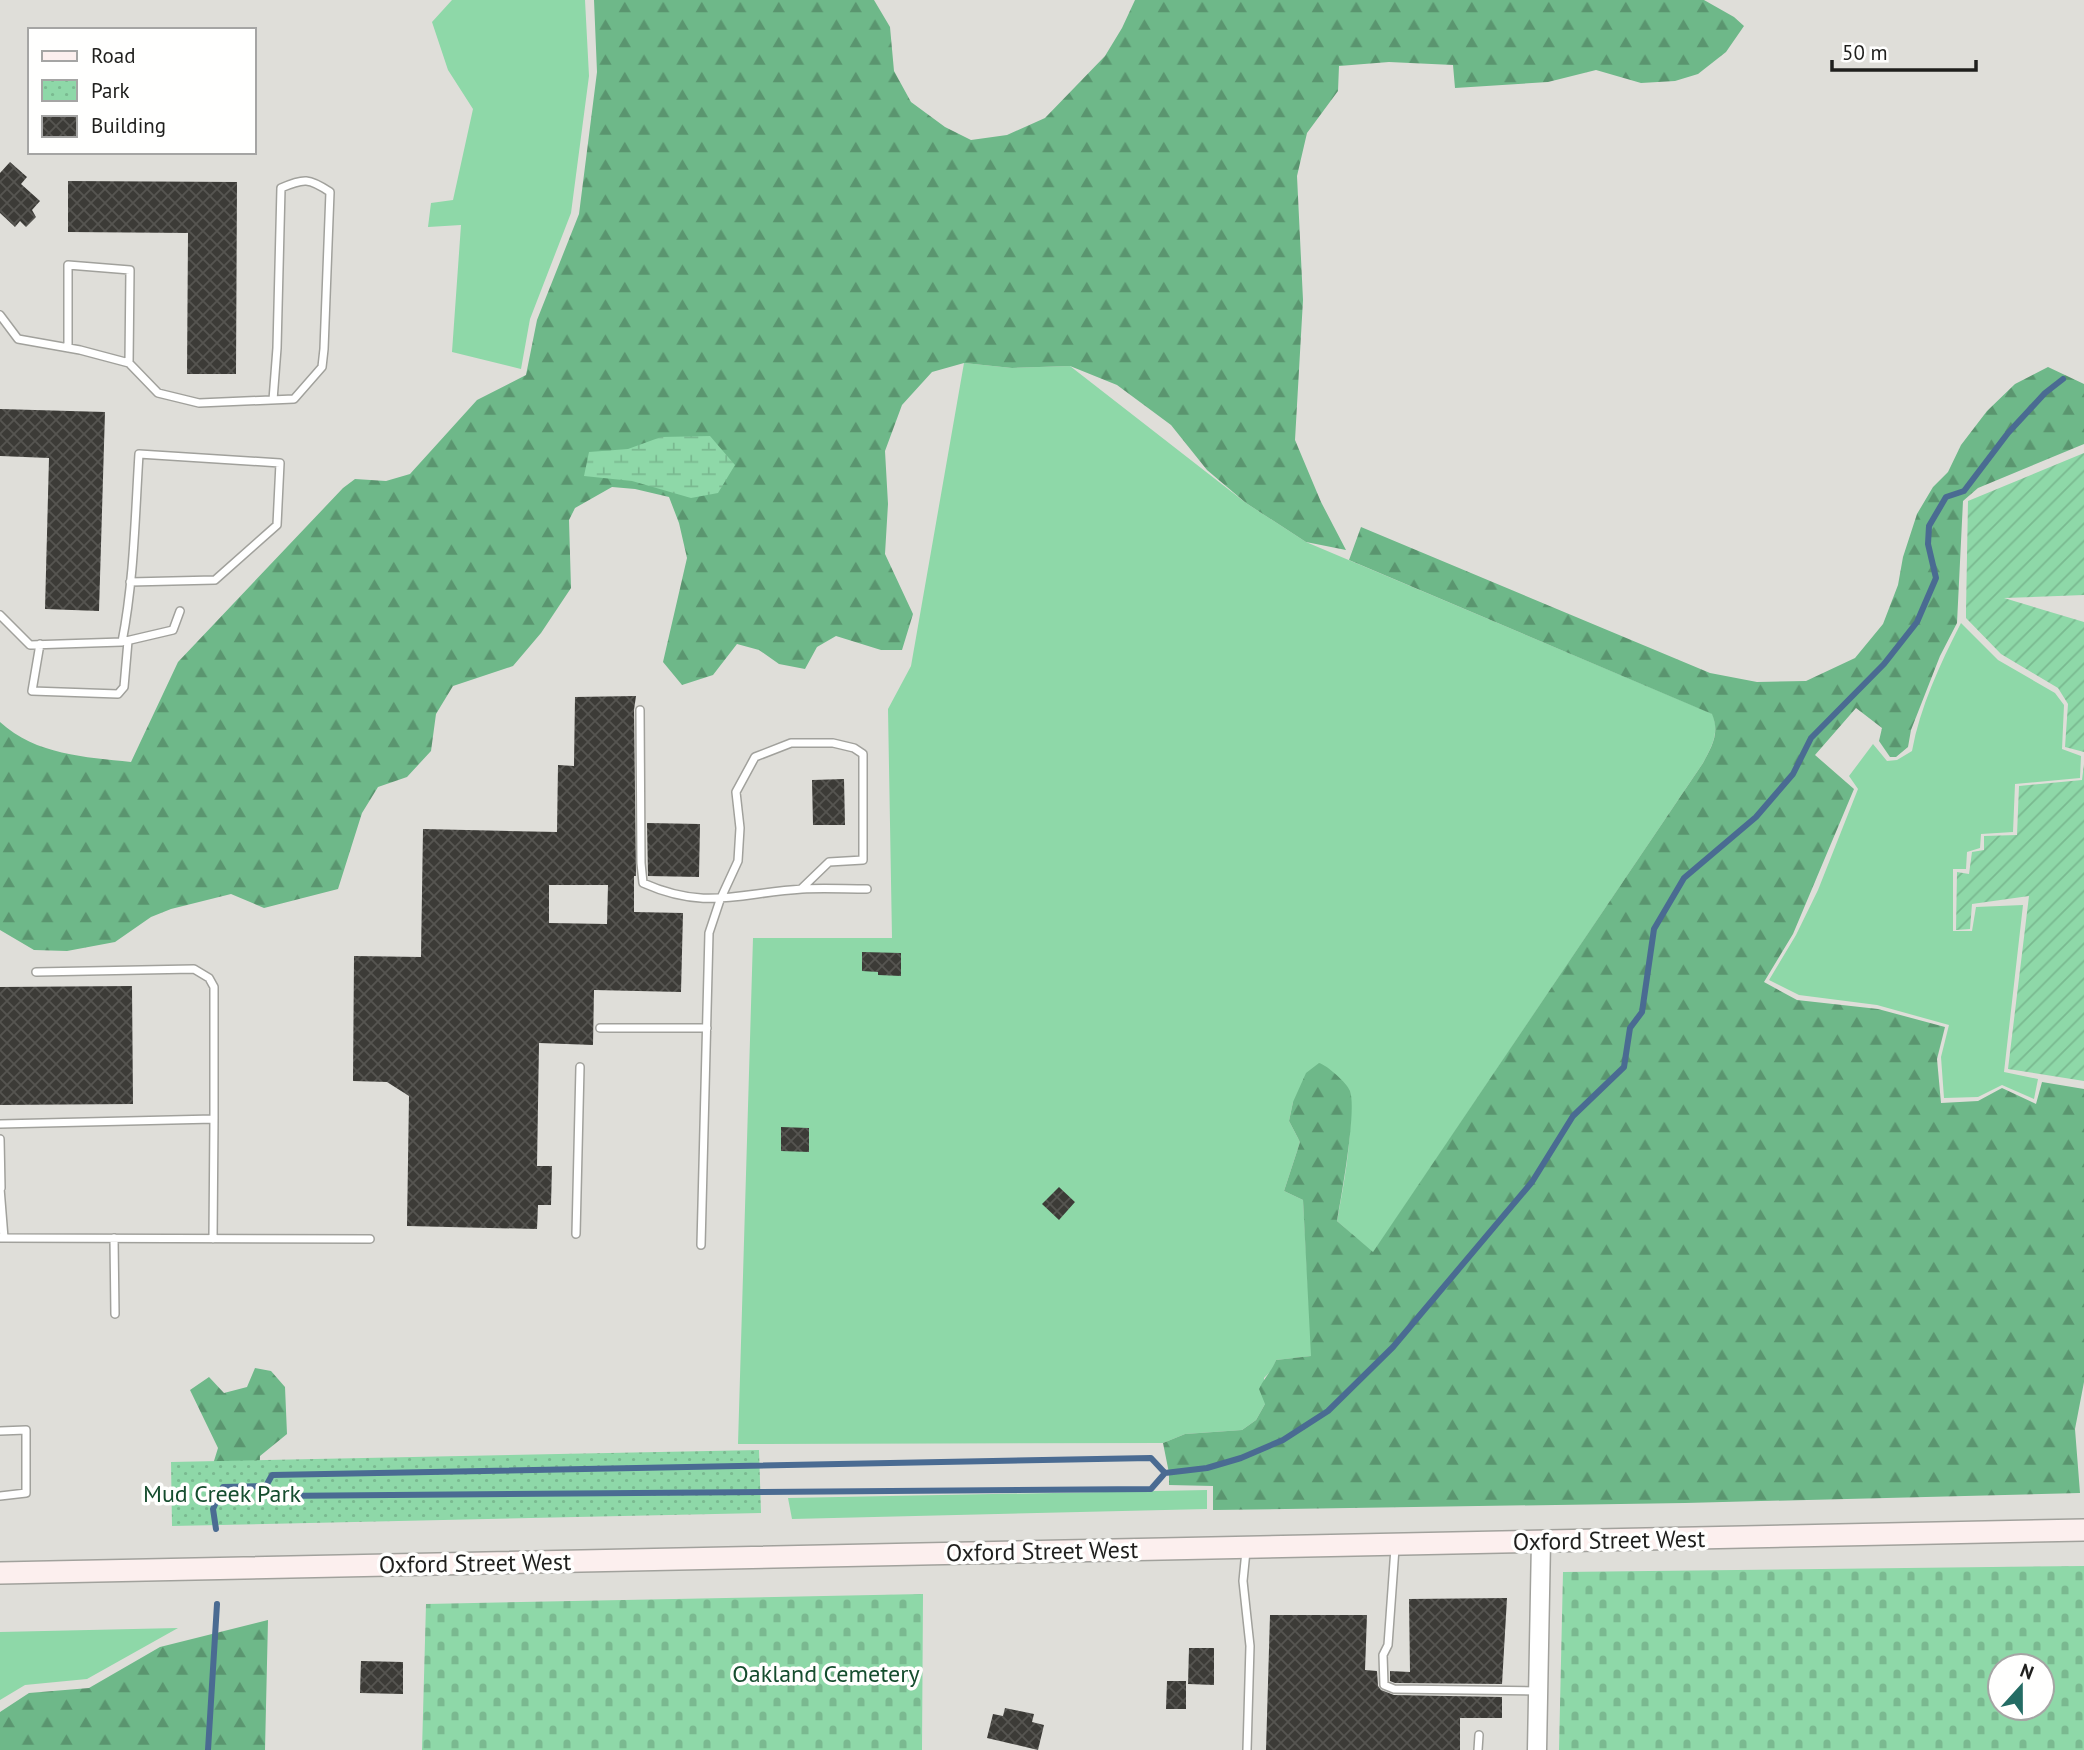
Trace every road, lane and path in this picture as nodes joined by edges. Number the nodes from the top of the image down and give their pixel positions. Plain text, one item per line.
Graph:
1 (0, 315) edge
2 (68, 348) junction
3 (129, 363) junction
4 (273, 400) junction
5 (130, 582) junction
6 (180, 611) dead end
7 (0, 615) edge
8 (125, 641) junction
9 (40, 644) junction
10 (640, 710) dead end
11 (801, 889) junction
12 (867, 889) dead end
13 (720, 900) junction
14 (36, 972) dead end
15 (600, 1028) dead end
16 (707, 1028) junction
17 (580, 1067) dead end
18 (214, 1119) junction
19 (0, 1124) edge
20 (0, 1139) edge
21 (1, 1188) edge
22 (576, 1234) dead end
23 (2, 1238) edge
24 (114, 1238) junction
25 (213, 1238) junction
26 (370, 1239) dead end
27 (701, 1245) dead end
28 (115, 1314) dead end
29 (0, 1431) edge
30 (0, 1496) edge
31 (2084, 1530) edge
32 (1541, 1541) junction
33 (1395, 1544) junction
34 (1246, 1547) junction
35 (0, 1573) edge
36 (1538, 1691) junction
37 (1479, 1735) dead end
38 (1247, 1750) edge
39 (1478, 1750) edge
40 (1537, 1750) edge

1 - 2 lane
2 - 3 lane
2 - 3 lane
3 - 4 lane
4 - 4 lane
5 - 5 lane
5 - 8 lane
6 - 8 lane
7 - 9 lane
8 - 9 lane
8 - 9 lane
10 - 13 lane
11 - 12 lane
11 - 13 lane
11 - 13 lane
13 - 16 lane
14 - 18 lane
15 - 16 lane
16 - 27 lane
17 - 22 lane
18 - 19 lane
18 - 25 lane
20 - 21 lane
21 - 23 lane
23 - 24 lane
24 - 25 lane
24 - 28 lane
25 - 26 lane
29 - 30 lane
31 - 32 main road, Oxford Street West
32 - 33 main road, Oxford Street West
32 - 36 street
33 - 34 main road, Oxford Street West
33 - 36 lane
34 - 35 main road, Oxford Street West
34 - 38 lane
36 - 40 street
37 - 39 lane

